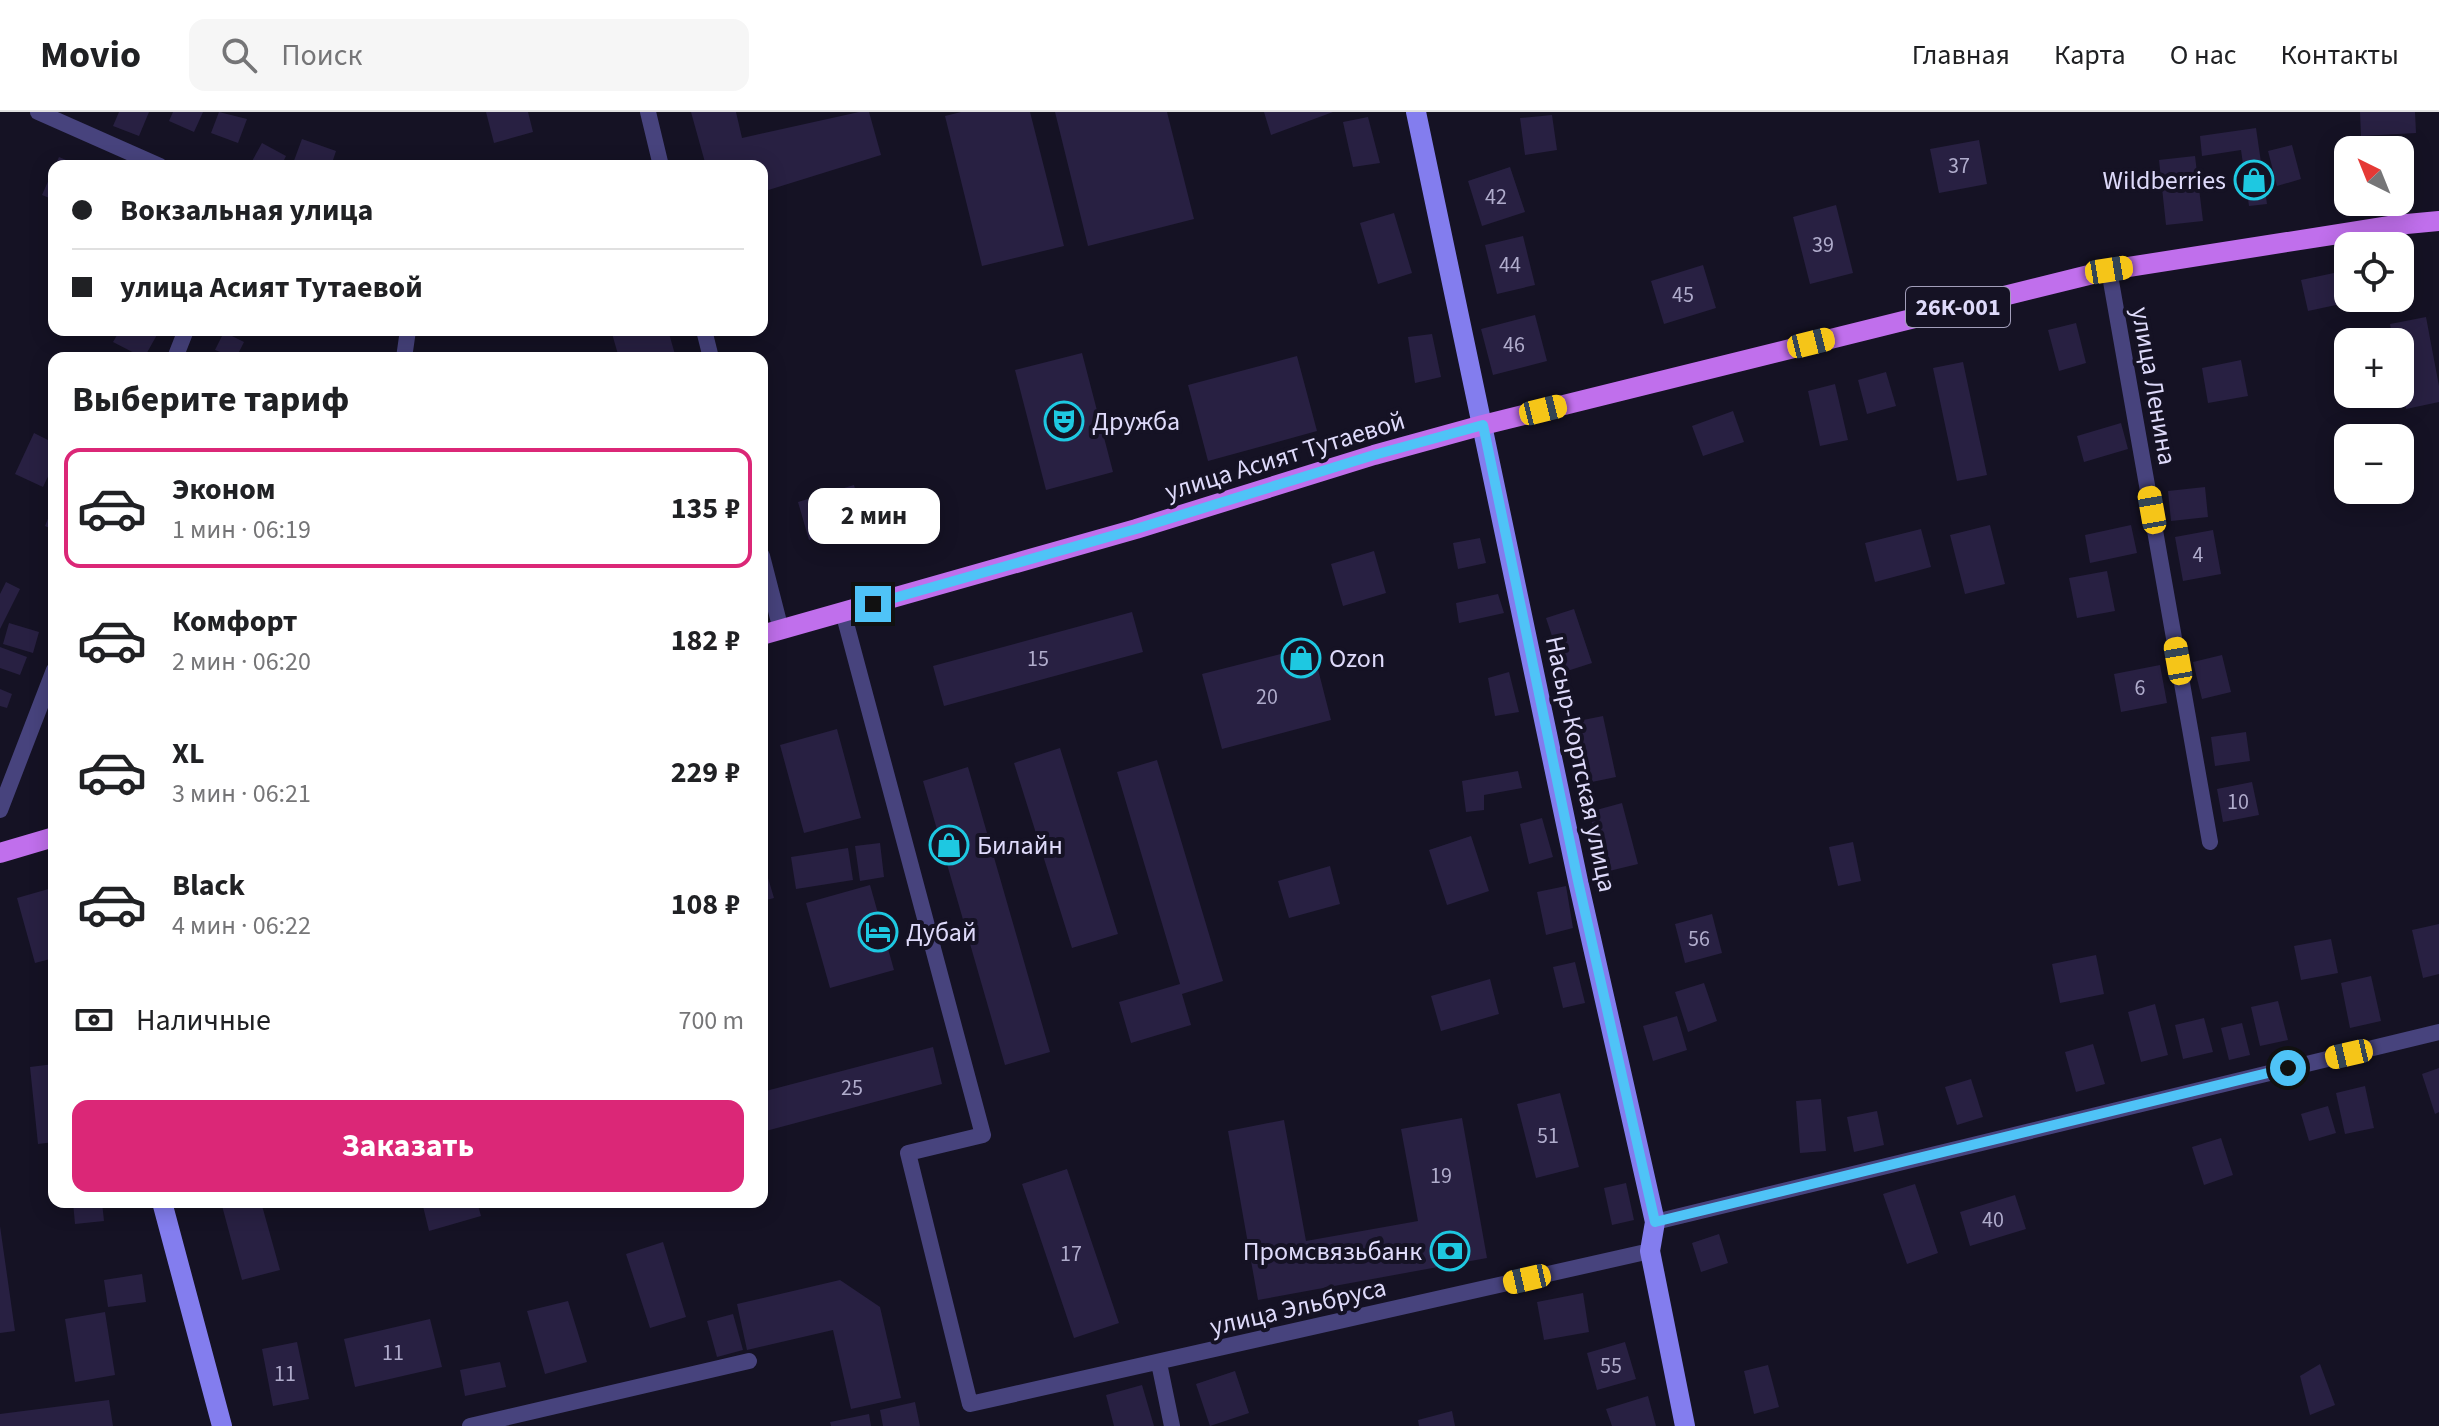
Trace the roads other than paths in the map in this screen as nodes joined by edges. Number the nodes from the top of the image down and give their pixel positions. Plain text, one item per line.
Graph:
1 (38, 112) edge
2 (648, 112) edge
3 (1416, 112) edge
4 (146, 160) edge
5 (660, 160) edge
6 (2439, 221) edge
7 (2109, 270) junction
8 (1483, 425) junction
9 (768, 602) edge
10 (843, 612) junction
11 (772, 632) edge
12 (48, 686) edge
13 (0, 810) edge
14 (48, 839) edge
15 (2210, 842) dead end
16 (0, 853) edge
17 (2439, 1032) edge
18 (164, 1208) edge
19 (1655, 1222) junction
20 (1650, 1251) junction
21 (749, 1361) dead end
22 (1159, 1363) junction
23 (222, 1426) edge
24 (470, 1426) edge
25 (1172, 1426) edge
26 (1685, 1426) edge

1 - 4 street
2 - 5 street
3 - 8 street, Насыр-Кортская улица
6 - 7 main road, улица Асият Тутаевой / 26К-001
7 - 8 main road, улица Асият Тутаевой / 26К-001
7 - 15 street, улица Ленина
8 - 10 main road, улица Асият Тутаевой / 26К-001
8 - 19 street, Насыр-Кортская улица
9 - 11 street
10 - 11 main road, улица Асият Тутаевой / 26К-001
10 - 22 street, улица Эльбруса
12 - 13 street
14 - 16 main road
17 - 19 street
18 - 23 street
19 - 20 street, Насыр-Кортская улица
20 - 22 street, улица Эльбруса
20 - 26 street, Насыр-Кортская улица
21 - 24 street
22 - 25 street

